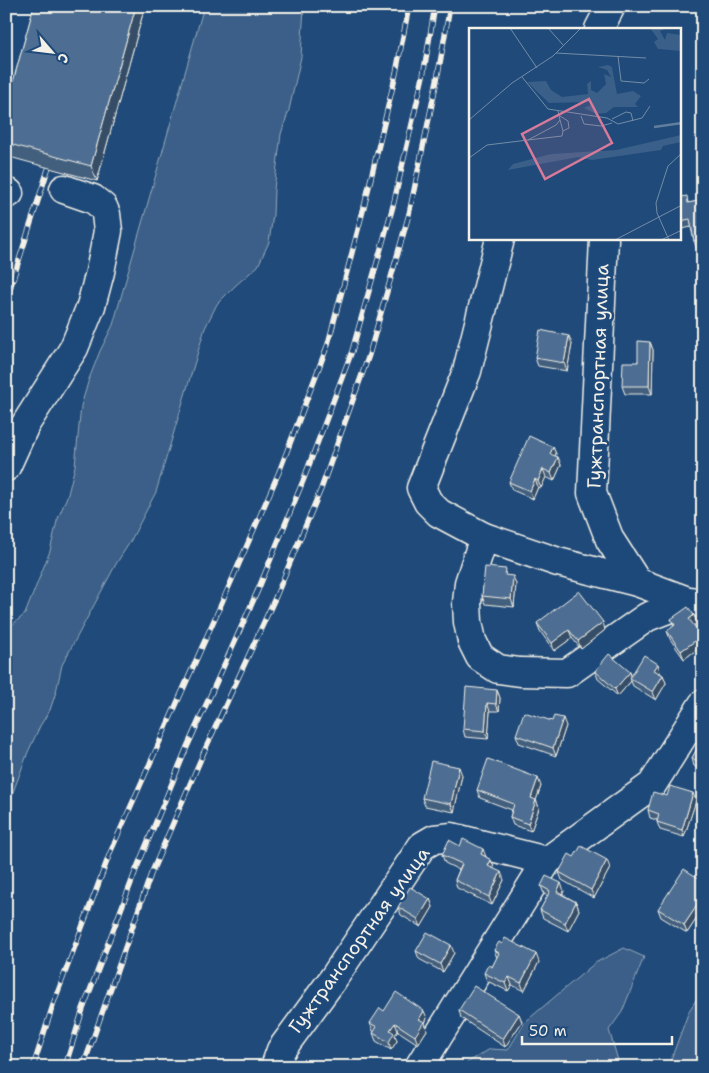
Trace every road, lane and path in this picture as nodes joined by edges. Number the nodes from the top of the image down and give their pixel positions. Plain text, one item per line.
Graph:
1 (24, 6) edge
2 (611, 6) edge
3 (600, 28) edge
4 (6, 84) edge
5 (64, 189) dead end
6 (500, 240) edge
7 (604, 240) edge
8 (6, 466) edge
9 (484, 537) junction
10 (637, 582) junction
11 (695, 601) edge
12 (703, 704) edge
13 (548, 861) junction
14 (275, 1067) edge
15 (419, 1067) edge

1 - 4 street
2 - 3 street
5 - 8 street
6 - 9 street
7 - 10 street, Гужтранспортная улица
9 - 10 street
9 - 11 street
10 - 11 street
12 - 13 street
13 - 14 street, Гужтранспортная улица
13 - 15 street

